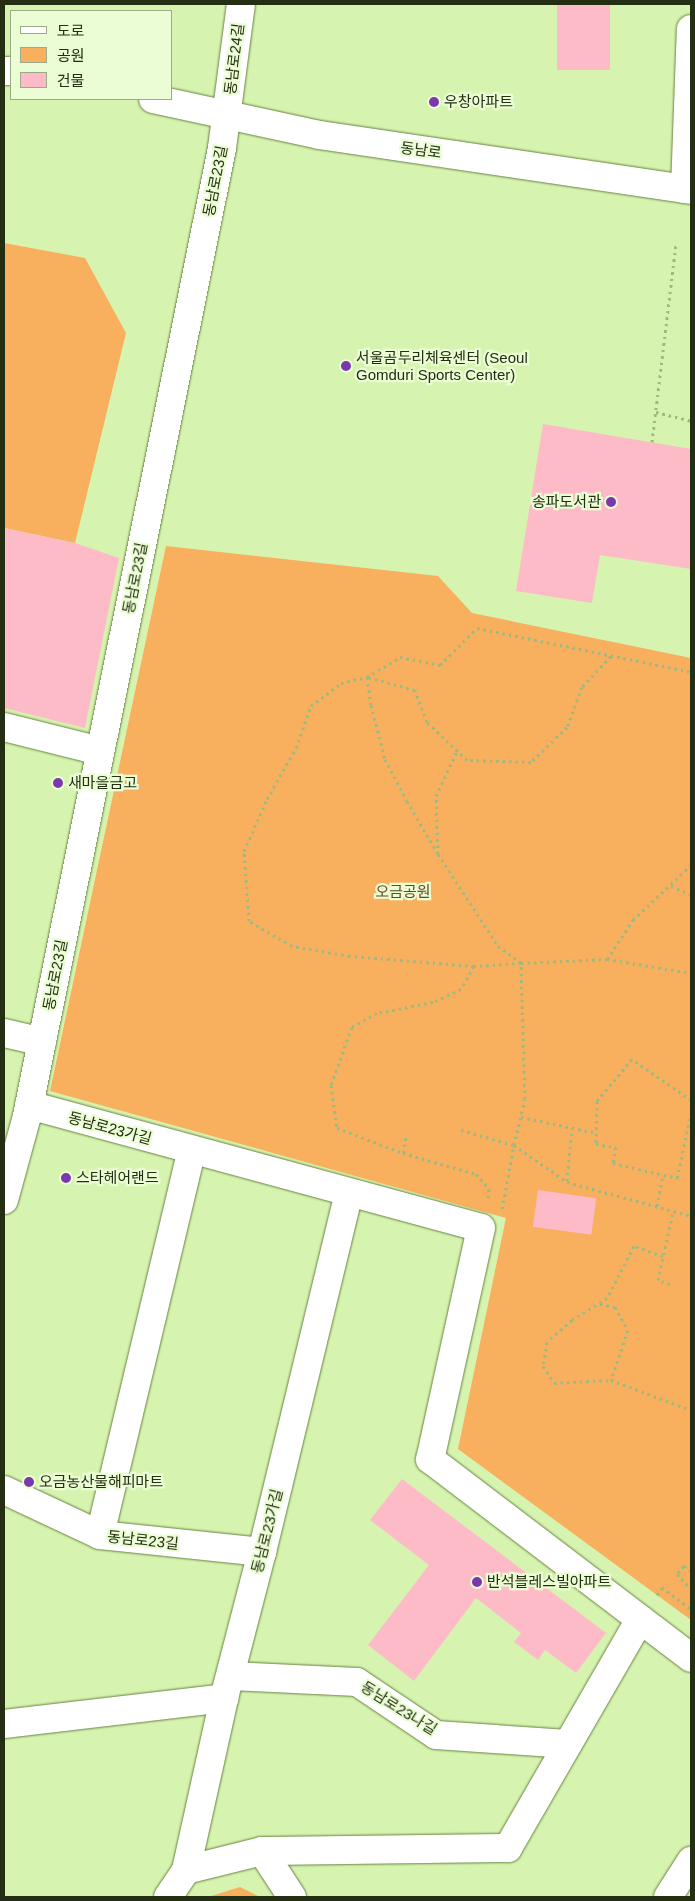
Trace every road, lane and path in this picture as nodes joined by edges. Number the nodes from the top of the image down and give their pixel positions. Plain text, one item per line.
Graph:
1 (241, 4) edge
2 (691, 29) edge
3 (158, 100) edge
4 (227, 115) junction
5 (688, 190) edge
6 (676, 244) dead end
7 (656, 412) junction
8 (691, 421) edge
9 (652, 442) dead end
10 (611, 656) junction
11 (691, 672) edge
12 (367, 676) junction
13 (4, 727) edge
14 (100, 751) junction
15 (457, 751) junction
16 (438, 854) junction
17 (691, 865) edge
18 (671, 886) junction
19 (691, 895) edge
20 (607, 959) junction
21 (520, 963) junction
22 (474, 966) junction
23 (691, 973) edge
24 (4, 1032) edge
25 (42, 1042) junction
26 (691, 1100) edge
27 (29, 1105) junction
28 (691, 1113) edge
29 (521, 1117) junction
30 (572, 1128) junction
31 (461, 1130) dead end
32 (596, 1133) junction
33 (406, 1137) dead end
34 (514, 1144) junction
35 (192, 1150) junction
36 (403, 1153) junction
37 (663, 1175) junction
38 (567, 1182) junction
39 (348, 1192) junction
40 (4, 1200) edge
41 (504, 1200) dead end
42 (487, 1203) dead end
43 (657, 1206) junction
44 (673, 1212) junction
45 (691, 1216) edge
46 (663, 1256) junction
47 (670, 1284) dead end
48 (600, 1304) junction
49 (610, 1380) junction
50 (691, 1410) edge
51 (4, 1490) edge
52 (100, 1535) junction
53 (262, 1552) junction
54 (691, 1571) edge
55 (691, 1589) edge
56 (640, 1619) junction
57 (691, 1658) edge
58 (228, 1687) junction
59 (4, 1724) edge
60 (568, 1744) junction
61 (262, 1851) junction
62 (691, 1861) edge
63 (186, 1870) junction
64 (168, 1897) edge
65 (292, 1897) edge
66 (668, 1897) edge

1 - 4 street, 동남로24길
2 - 5 street
3 - 4 street, 동남로
4 - 5 street, 동남로
4 - 14 street, 동남로23길
6 - 7 path
7 - 8 path
7 - 9 path
10 - 11 path
10 - 12 path
10 - 15 path
12 - 15 path
12 - 16 path
12 - 22 path
13 - 14 street
14 - 25 street, 동남로23길
15 - 16 path
16 - 21 path
17 - 18 path
18 - 19 path
18 - 20 path
20 - 21 path
20 - 23 path
21 - 22 path
21 - 29 path
22 - 36 path
24 - 25 street
25 - 27 street, 동남로23길
26 - 32 path
27 - 35 street, 동남로23가길
27 - 40 street, 동남로23길
28 - 37 path
29 - 30 path
29 - 34 path
30 - 32 path
30 - 38 path
31 - 34 path
32 - 37 path
33 - 36 path
34 - 38 path
34 - 41 path
35 - 39 street, 동남로23가길
35 - 52 street
36 - 42 path
37 - 43 path
38 - 43 path
39 - 53 street, 동남로23가길
39 - 56 street, 동남로23가길
43 - 44 path
44 - 45 path
44 - 46 path
46 - 47 path
46 - 48 path
48 - 49 path
48 - 49 path
49 - 50 path
51 - 52 street, 동남로23길
52 - 53 street, 동남로23길
53 - 58 street, 동남로23가길
54 - 55 path
56 - 57 street, 동남로23가길
56 - 60 street
58 - 59 street, 동남로23나길
58 - 60 street, 동남로23나길
58 - 63 street, 동남로23가길
60 - 61 street
61 - 63 street
61 - 65 street
62 - 66 street
63 - 64 street, 동남로23가길

